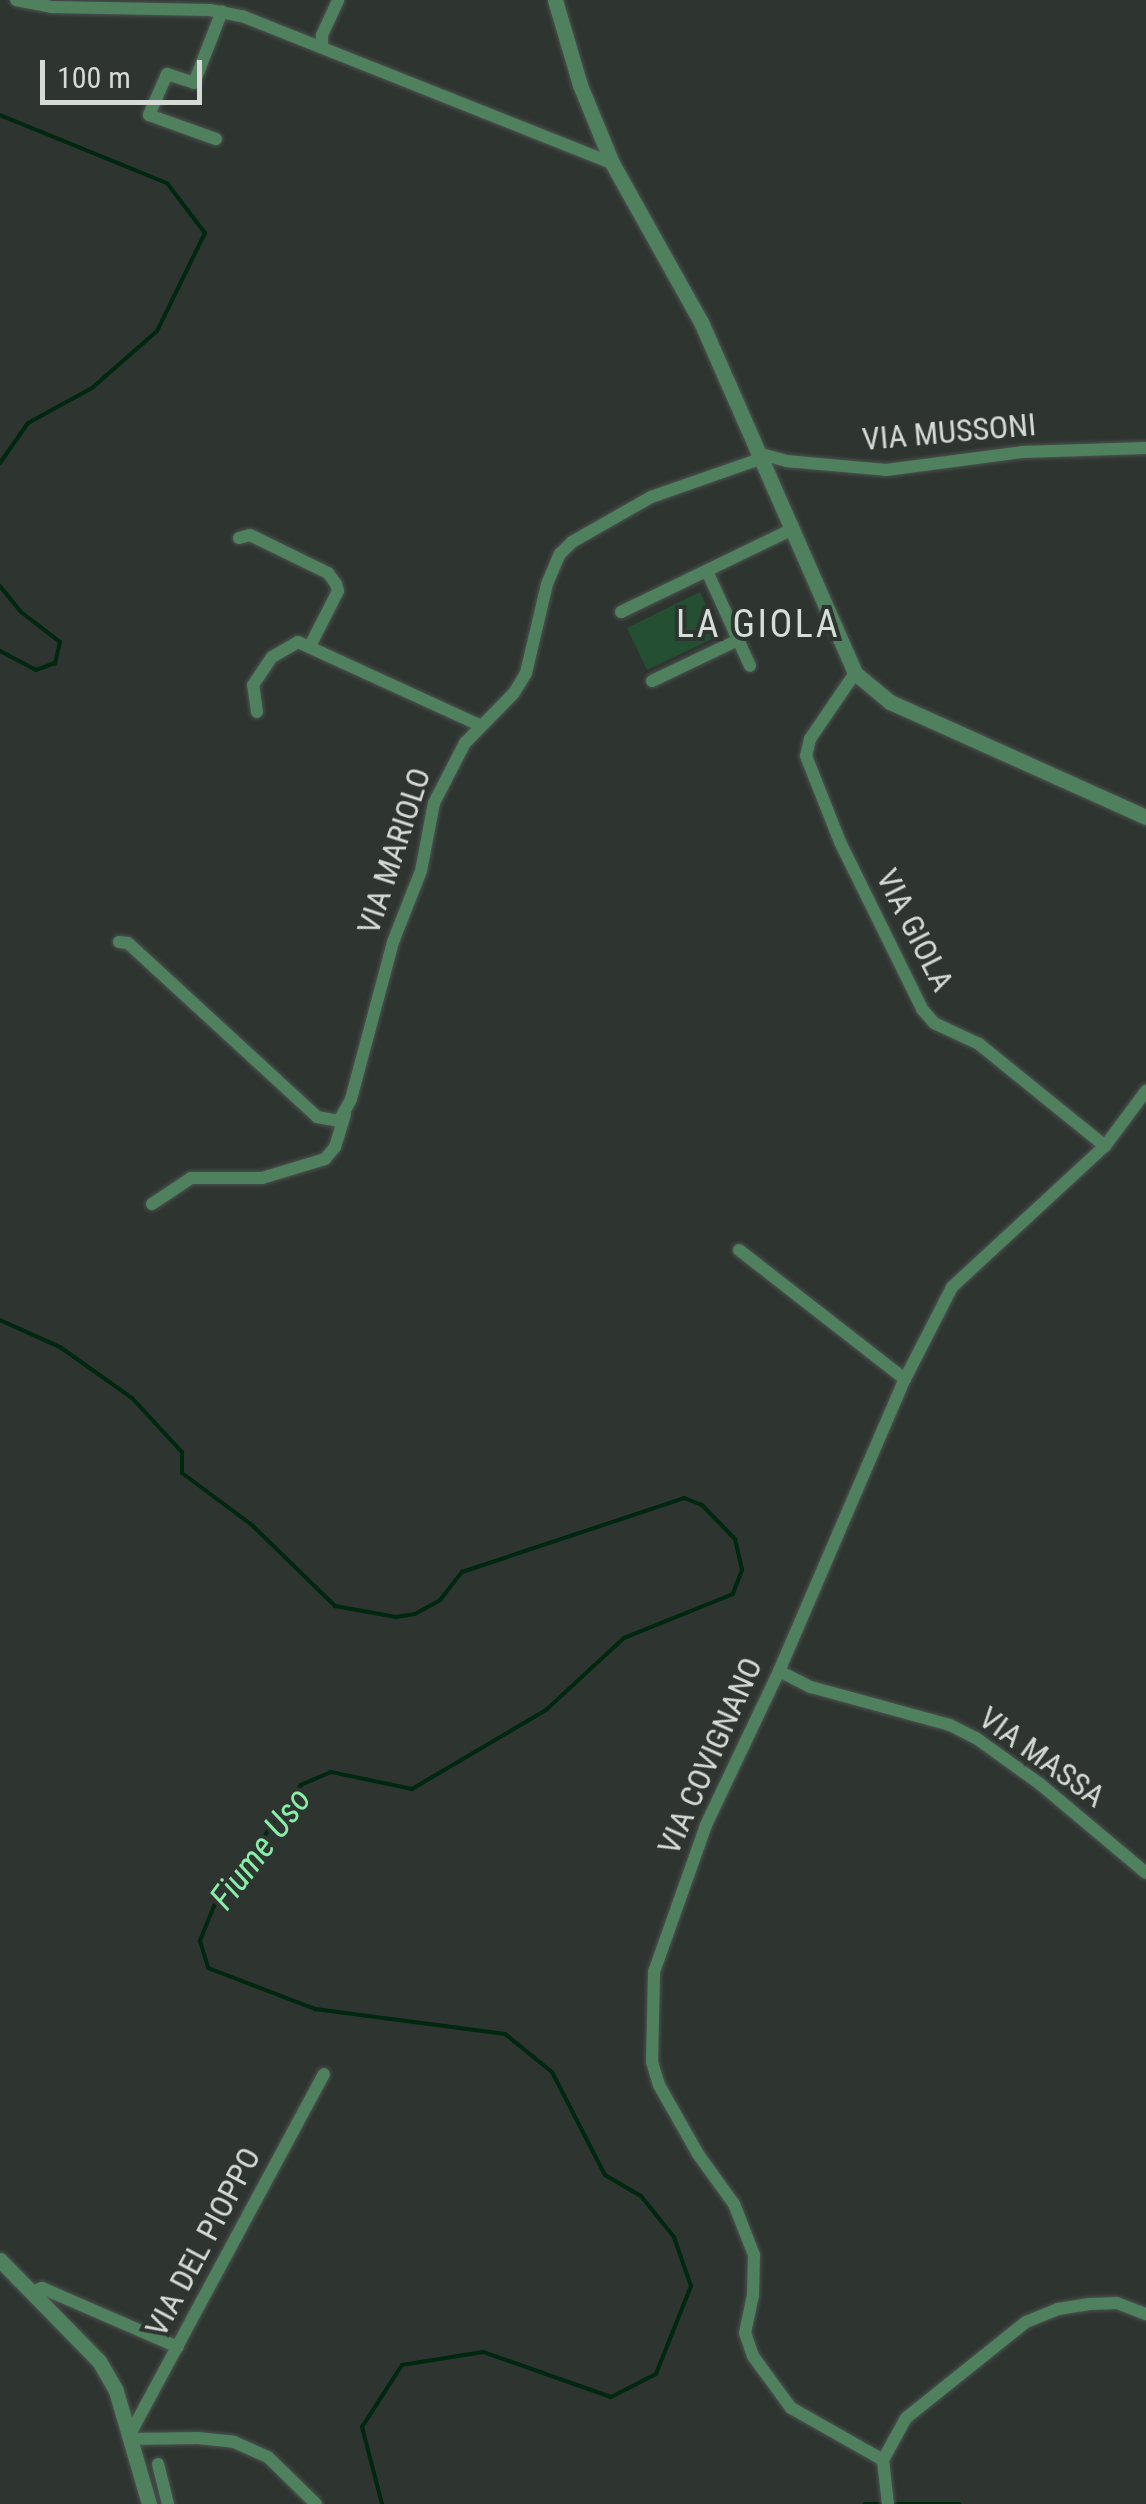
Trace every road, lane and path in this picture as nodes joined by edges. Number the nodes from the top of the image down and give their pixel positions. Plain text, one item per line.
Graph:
1 (16, 0) edge
2 (338, 0) edge
3 (555, 0) edge
4 (222, 11) junction
5 (322, 47) junction
6 (216, 139) dead end
7 (612, 163) junction
8 (1146, 448) edge
9 (758, 456) junction
10 (790, 530) junction
11 (239, 538) dead end
12 (707, 571) junction
13 (621, 612) dead end
14 (738, 640) junction
15 (310, 646) junction
16 (750, 666) dead end
17 (855, 673) junction
18 (652, 681) dead end
19 (257, 712) dead end
20 (479, 725) junction
21 (1146, 816) edge
22 (119, 942) dead end
23 (1146, 1091) edge
24 (345, 1115) junction
25 (1104, 1146) junction
26 (152, 1204) dead end
27 (740, 1250) dead end
28 (904, 1379) junction
29 (779, 1670) junction
30 (1146, 1874) edge
31 (324, 2074) dead end
32 (0, 2260) edge
33 (32, 2292) junction
34 (1146, 2314) edge
35 (178, 2347) junction
36 (130, 2438) junction
37 (884, 2460) junction
38 (158, 2464) dead end
39 (162, 2482) junction
40 (144, 2486) junction
41 (149, 2504) edge
42 (168, 2504) edge
43 (316, 2504) edge
44 (888, 2504) edge

1 - 4 street
2 - 5 street
3 - 7 street
4 - 5 street
4 - 6 street
5 - 7 street
7 - 9 street
8 - 9 street, VIA MUSSONI
9 - 10 street
9 - 20 street, VIA MARIOLO
10 - 12 street
10 - 17 street
11 - 15 street
12 - 13 street
12 - 14 street
14 - 16 street
14 - 18 street
15 - 19 street
15 - 20 street
17 - 21 street
17 - 25 street, VIA GIOLA
20 - 24 street, VIA MARIOLO
22 - 24 street
23 - 25 street, VIA COVIGNANO
24 - 26 street, VIA MARIOLO
25 - 28 street, VIA COVIGNANO
27 - 28 street
28 - 29 street, VIA COVIGNANO
29 - 30 street, VIA MASSA
29 - 37 street, VIA COVIGNANO
31 - 35 street, VIA DEL PIOPPO
32 - 33 street
33 - 35 street
33 - 36 street
34 - 37 street
35 - 36 street, VIA DEL PIOPPO
36 - 40 street
36 - 43 street
37 - 44 street
38 - 39 street
39 - 40 street
39 - 42 street
40 - 41 street

